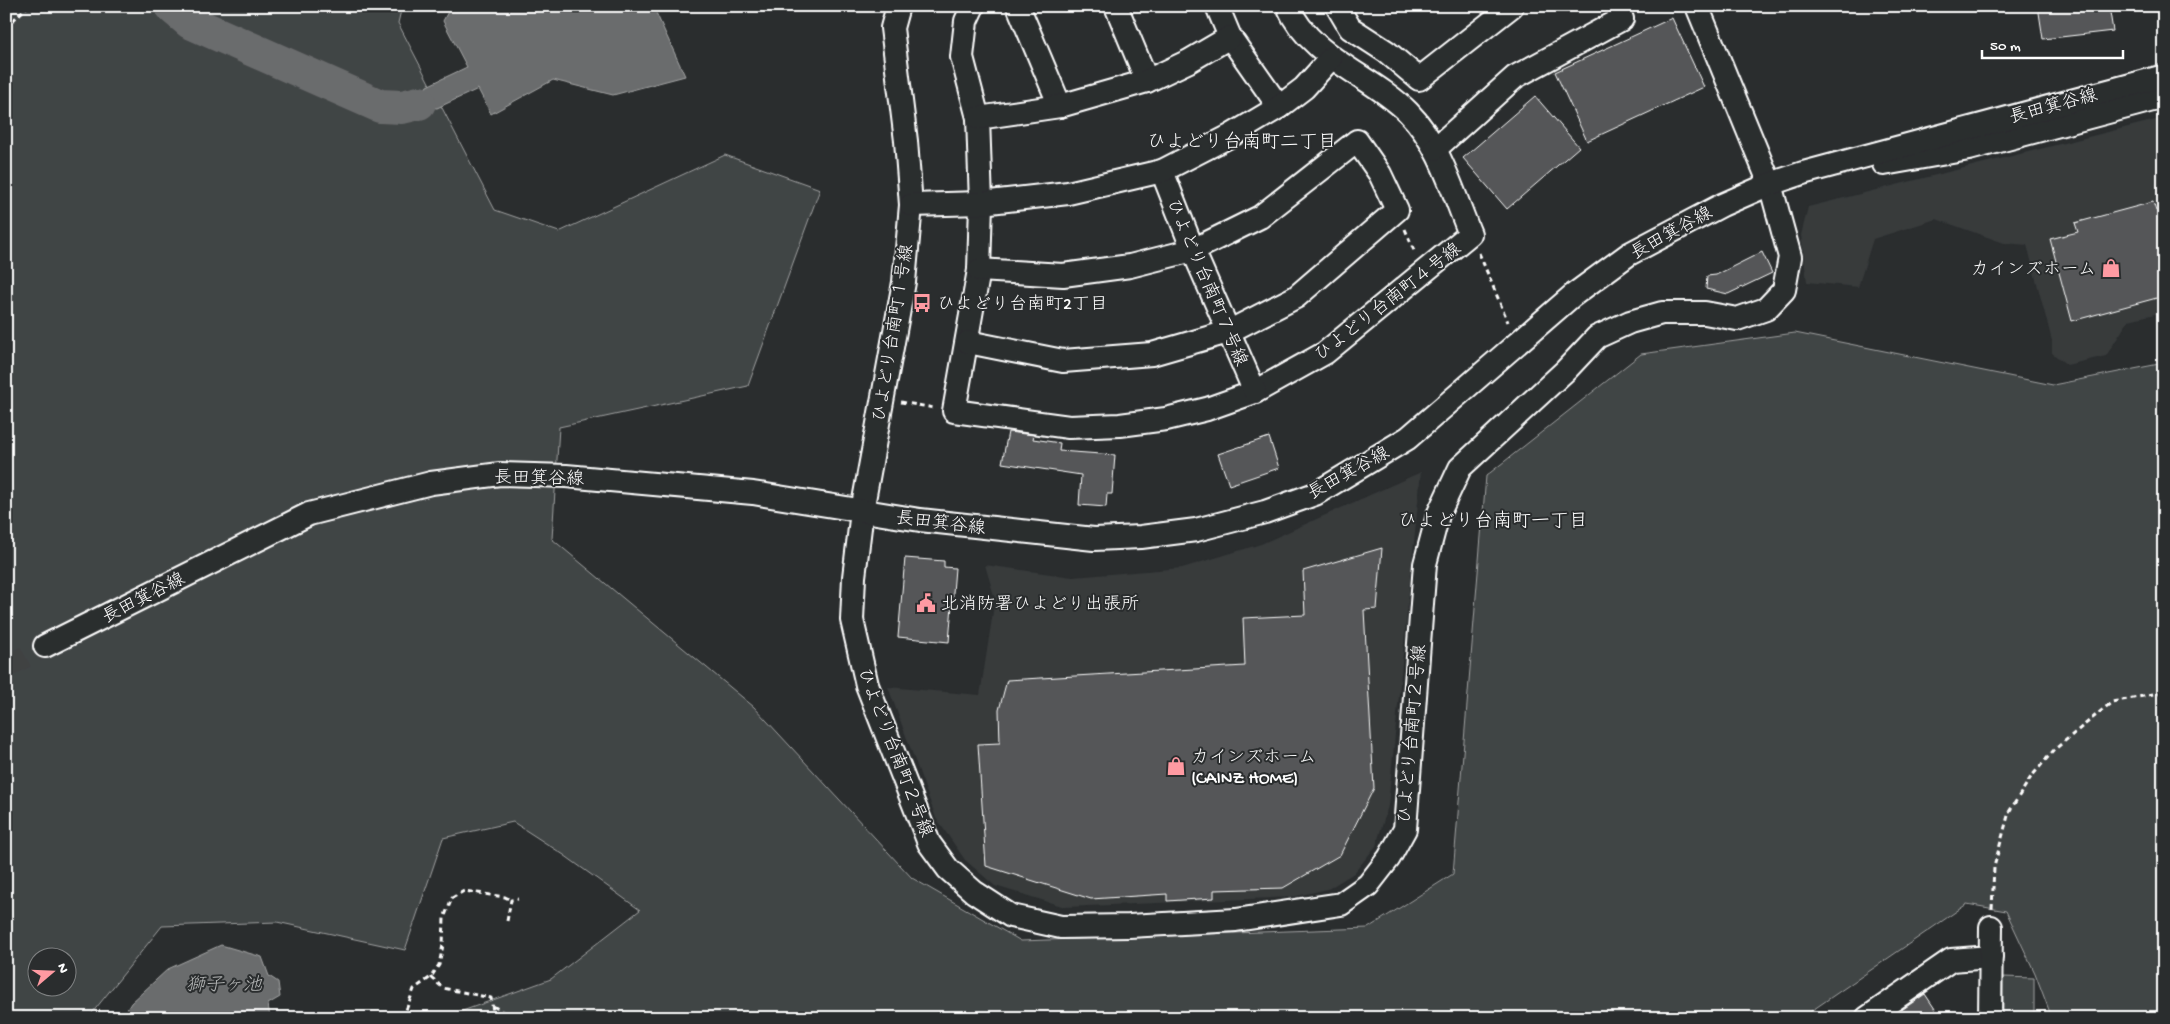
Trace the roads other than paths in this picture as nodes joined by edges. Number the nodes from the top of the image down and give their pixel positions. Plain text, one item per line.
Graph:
1 (898, 6) edge
2 (973, 6) edge
3 (1018, 6) edge
4 (1116, 6) edge
5 (1218, 6) edge
6 (1288, 6) edge
7 (1337, 6) edge
8 (1617, 6) edge
9 (1697, 6) edge
10 (1511, 7) edge
11 (1230, 37) junction
12 (1332, 58) junction
13 (2164, 76) edge
14 (1147, 81) junction
15 (2164, 97) edge
16 (1060, 106) junction
17 (1279, 106) junction
18 (978, 118) junction
19 (1435, 148) junction
20 (1162, 171) junction
21 (1770, 184) junction
22 (981, 203) junction
23 (911, 206) junction
24 (1193, 250) junction
25 (979, 270) junction
26 (1228, 332) junction
27 (968, 342) junction
28 (1255, 392) junction
29 (862, 511) junction
30 (45, 646) tunnel mouth
31 (1991, 927) road end
32 (1991, 957) junction
33 (1867, 1018) edge
34 (1990, 1018) edge

1 - 23 street, ひよどり台南町１号線
2 - 18 street
3 - 16 street
4 - 14 street
5 - 11 street
6 - 12 street, ひよどり台南町４号線
7 - 10 street
8 - 19 street
9 - 21 street
11 - 14 street
11 - 17 street
12 - 17 street
12 - 19 street, ひよどり台南町４号線
13 - 21 street, 長田箕谷線
14 - 16 street
15 - 21 street, 長田箕谷線
16 - 18 street
17 - 20 street
18 - 22 street
19 - 28 street, ひよどり台南町４号線
20 - 22 street
20 - 24 street, ひよどり台南町７号線
21 - 29 street, 長田箕谷線
21 - 29 street, ひよどり台南町２号線
22 - 23 street
22 - 25 street
23 - 29 street, ひよどり台南町１号線
24 - 25 street
24 - 26 street, ひよどり台南町７号線
24 - 26 street
25 - 27 street
26 - 27 street
26 - 28 street, ひよどり台南町７号線
27 - 28 street, ひよどり台南町４号線
29 - 30 street, 長田箕谷線
31 - 32 street
32 - 33 street
32 - 34 street

